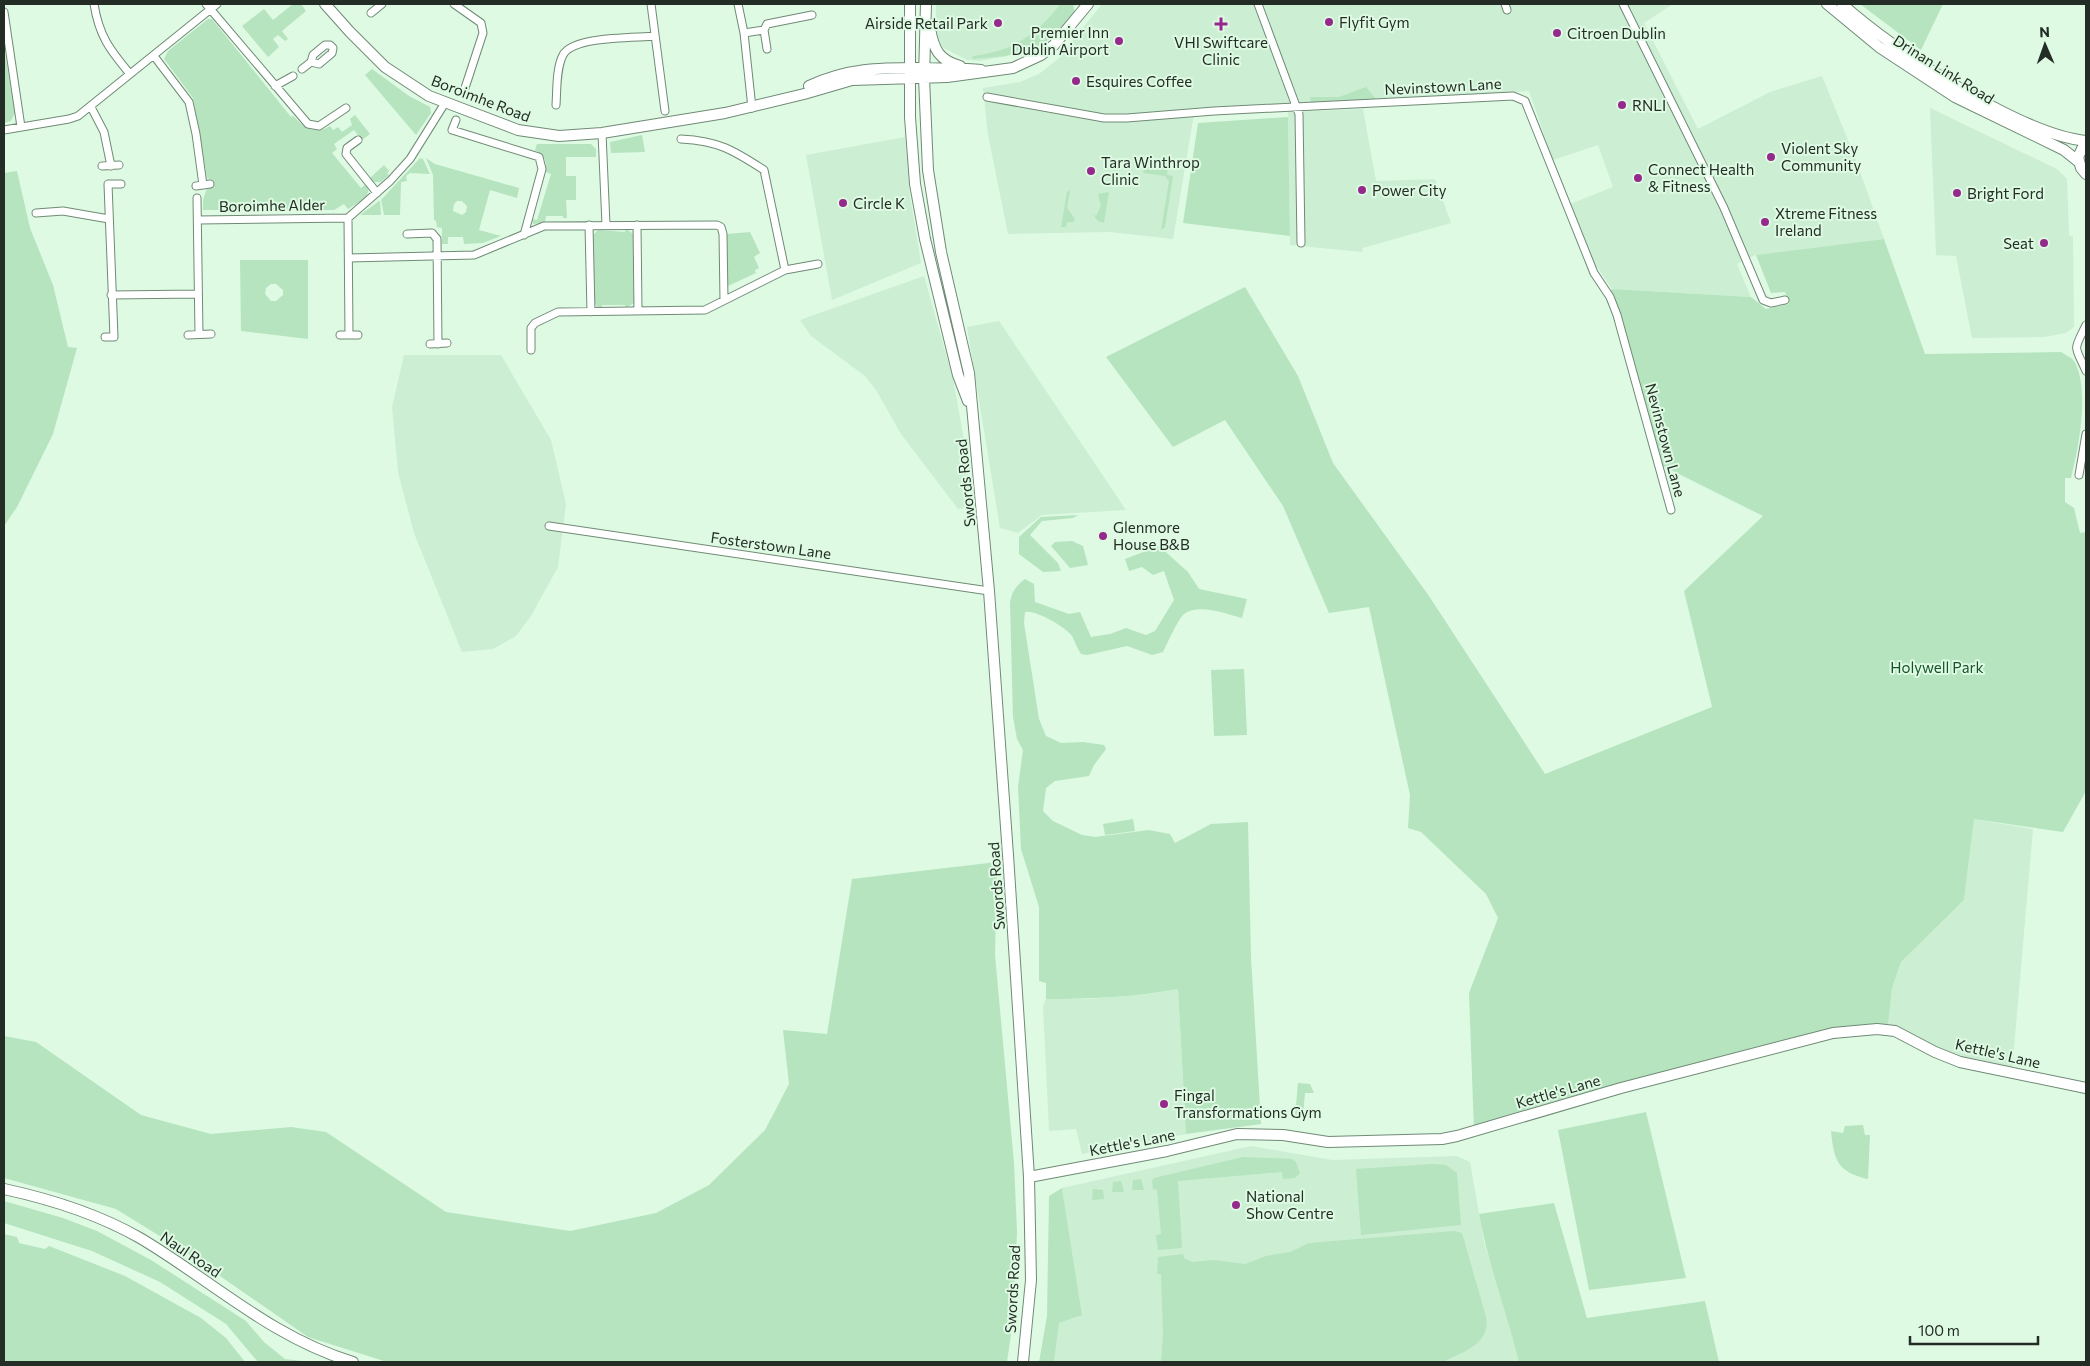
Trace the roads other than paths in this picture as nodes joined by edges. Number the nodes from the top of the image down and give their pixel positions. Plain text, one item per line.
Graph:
1 (94, 4) edge
2 (217, 4) edge
3 (325, 4) edge
4 (382, 4) edge
5 (454, 4) edge
6 (651, 4) edge
7 (738, 4) edge
8 (910, 4) edge
9 (1088, 4) edge
10 (1258, 4) edge
11 (1623, 4) edge
12 (1827, 4) edge
13 (1842, 4) edge
14 (208, 6) edge
15 (926, 8) edge
16 (4, 12) edge
17 (371, 13) dead end
18 (812, 15) dead end
19 (764, 30) junction
20 (744, 33) junction
21 (656, 36) junction
22 (6, 39) edge
23 (767, 49) dead end
24 (154, 56) junction
25 (311, 62) dead end
26 (302, 69) dead end
27 (970, 69) junction
28 (994, 72) junction
29 (909, 73) junction
30 (924, 73) junction
31 (130, 74) junction
32 (293, 76) dead end
33 (276, 86) junction
34 (464, 91) dead end
35 (987, 97) dead end
36 (445, 102) junction
37 (556, 105) dead end
38 (1298, 106) junction
39 (91, 107) junction
40 (346, 108) dead end
41 (752, 108) junction
42 (665, 110) dead end
43 (456, 120) dead end
44 (21, 127) junction
45 (4, 130) edge
46 (602, 133) junction
47 (681, 139) dead end
48 (358, 140) dead end
49 (2086, 141) edge
50 (2079, 162) junction
51 (119, 165) dead end
52 (102, 166) dead end
53 (111, 166) junction
54 (2086, 175) edge
55 (121, 184) dead end
56 (203, 185) dead end
57 (377, 193) junction
58 (197, 198) dead end
59 (36, 212) dead end
60 (348, 218) junction
61 (109, 219) junction
62 (198, 220) junction
63 (589, 225) junction
64 (606, 225) junction
65 (636, 225) junction
66 (407, 234) dead end
67 (524, 235) junction
68 (1301, 244) dead end
69 (437, 256) junction
70 (349, 258) junction
71 (818, 264) dead end
72 (785, 270) junction
73 (198, 294) junction
74 (111, 295) junction
75 (724, 300) junction
76 (1785, 300) dead end
77 (638, 311) junction
78 (591, 312) junction
79 (2086, 325) edge
80 (199, 334) junction
81 (211, 334) dead end
82 (188, 335) dead end
83 (340, 335) dead end
84 (349, 335) junction
85 (358, 335) dead end
86 (2084, 335) edge
87 (105, 337) dead end
88 (430, 344) dead end
89 (438, 344) junction
90 (447, 344) dead end
91 (531, 350) dead end
92 (2084, 361) edge
93 (2086, 371) edge
94 (972, 409) junction
95 (2086, 434) edge
96 (2079, 475) dead end
97 (1671, 510) dead end
98 (548, 526) dead end
99 (989, 591) junction
100 (2086, 1088) edge
101 (1029, 1177) junction
102 (4, 1188) edge
103 (353, 1362) edge
104 (1022, 1362) edge

1 - 31 street
2 - 14 street
3 - 36 street, Boroimhe Road
4 - 17 street
5 - 34 street
6 - 21 street
7 - 20 street
8 - 29 street, Swords Road
9 - 28 street
10 - 38 street
11 - 76 street
12 - 50 street, Drinan Link Road
13 - 49 street, Drinan Link Road
14 - 24 street
14 - 33 street
15 - 27 street
15 - 30 street, Swords Road
16 - 22 street
18 - 19 street
19 - 20 street
19 - 23 street
20 - 41 street
21 - 37 street
21 - 42 street
22 - 44 street
24 - 31 street
24 - 56 street
25 - 26 street
27 - 28 street
27 - 30 street
28 - 30 street
29 - 30 street, Boroimhe Road
29 - 41 street, Boroimhe Road
29 - 94 street, Swords Road
30 - 94 street, Swords Road
31 - 39 street
32 - 33 street
33 - 40 street
35 - 38 street, Nevinstown Lane
36 - 46 street, Boroimhe Road
36 - 57 street
38 - 68 street
38 - 97 street, Nevinstown Lane
39 - 44 street
39 - 53 street
41 - 46 street, Boroimhe Road
43 - 67 street
44 - 45 street
46 - 64 street
47 - 72 street
48 - 57 street
49 - 50 street
50 - 54 street
51 - 53 street
52 - 53 street
55 - 61 street
57 - 60 street
58 - 62 street, Boroimhe Alder
59 - 61 street
60 - 62 street, Boroimhe Alder
60 - 70 street
61 - 74 street
62 - 73 street, Boroimhe Alder
63 - 64 street
63 - 67 street
63 - 78 street
64 - 65 street
65 - 75 street
65 - 77 street
66 - 69 street
67 - 69 street
69 - 70 street
69 - 89 street
70 - 84 street
71 - 72 street
72 - 75 street
73 - 74 street
73 - 80 street, Boroimhe Alder
74 - 87 street
75 - 77 street
77 - 78 street
78 - 91 street
79 - 86 street
80 - 81 street
80 - 82 street
83 - 84 street
84 - 85 street
86 - 92 street
88 - 89 street
89 - 90 street
92 - 93 street
94 - 99 street, Swords Road
95 - 96 street
98 - 99 street, Fosterstown Lane
99 - 101 street, Swords Road
100 - 101 street, Kettle's Lane
101 - 104 street, Swords Road
102 - 103 street, Naul Road

